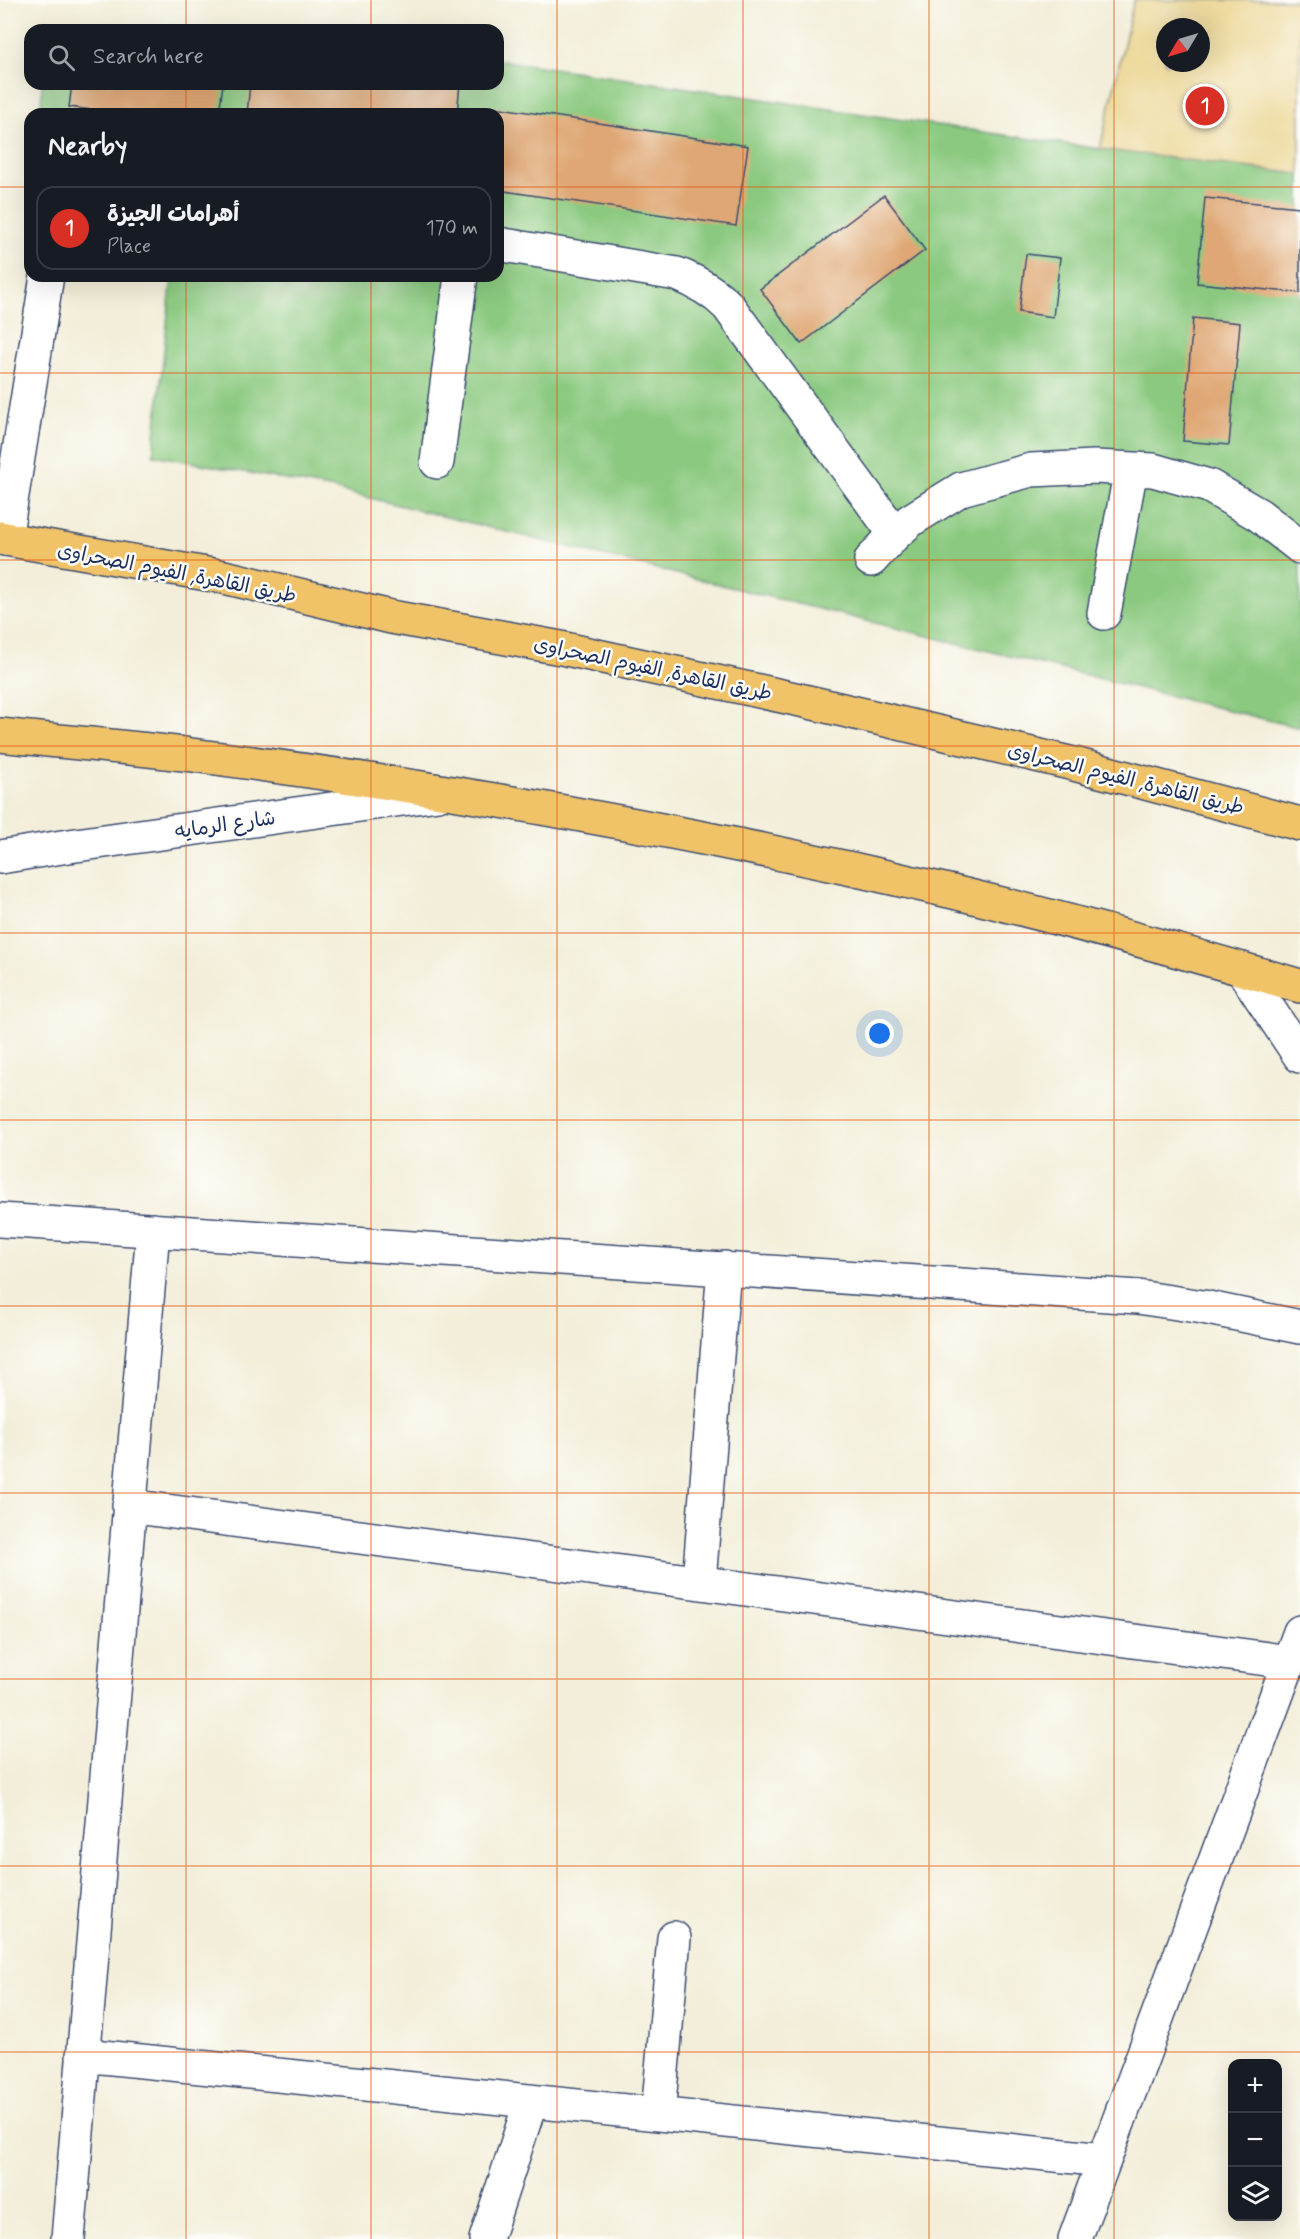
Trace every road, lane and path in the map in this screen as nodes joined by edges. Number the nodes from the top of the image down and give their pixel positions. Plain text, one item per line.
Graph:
1 (504, 245) edge
2 (46, 282) edge
3 (460, 282) edge
4 (437, 462) dead end
5 (1131, 469) junction
6 (895, 534) junction
7 (2, 538) edge
8 (1300, 547) edge
9 (871, 560) dead end
10 (1104, 613) dead end
11 (0, 735) edge
12 (450, 792) junction
13 (1300, 824) edge
14 (0, 857) edge
15 (1242, 969) junction
16 (1300, 986) edge
17 (1300, 1056) edge
18 (0, 1220) edge
19 (153, 1230) junction
20 (724, 1268) junction
21 (1300, 1327) edge
22 (129, 1506) junction
23 (699, 1582) junction
24 (1295, 1647) edge
25 (674, 1938) dead end
26 (83, 2055) junction
27 (531, 2101) junction
28 (658, 2114) junction
29 (1104, 2160) junction
30 (68, 2239) edge
31 (486, 2239) edge
32 (1075, 2239) edge

1 - 6 street
2 - 7 street
3 - 4 street
5 - 6 street
5 - 8 street
5 - 10 street
6 - 9 street
7 - 13 highway, طريق القاهرة, الفيوم الصحراوى
11 - 12 highway
12 - 14 street, شارع الرمايه
12 - 15 highway
15 - 16 highway
15 - 17 street
18 - 19 street
19 - 20 street
19 - 22 street
20 - 21 street
20 - 23 street
22 - 23 street
22 - 26 street
23 - 24 street
24 - 29 street
25 - 28 street
26 - 27 street
26 - 30 street
27 - 28 street
27 - 31 street
28 - 29 street
29 - 32 street

